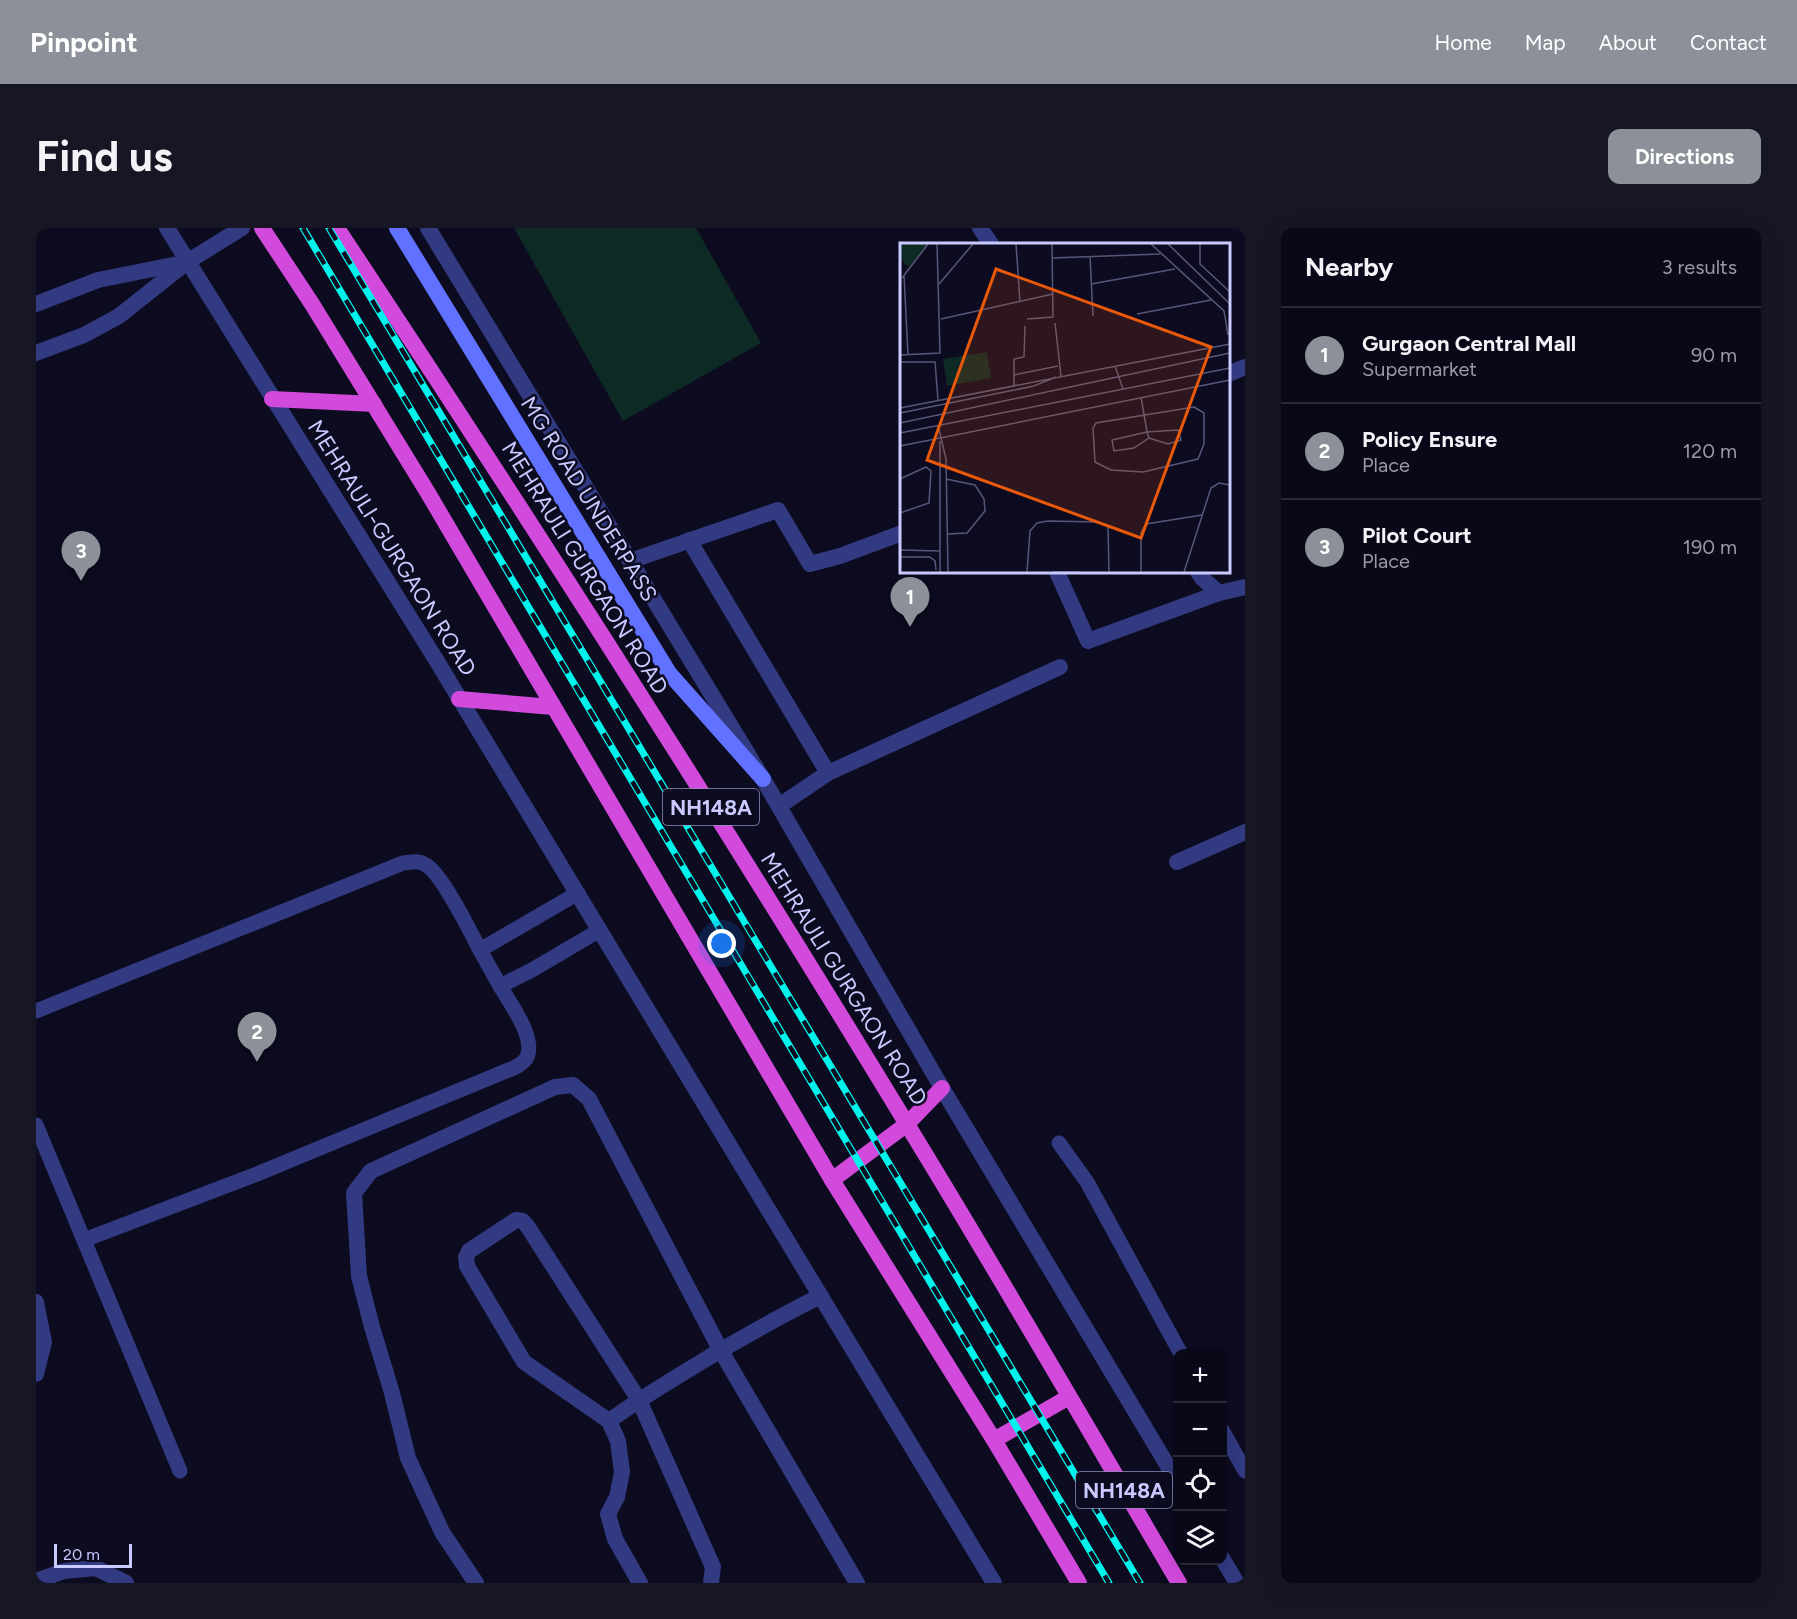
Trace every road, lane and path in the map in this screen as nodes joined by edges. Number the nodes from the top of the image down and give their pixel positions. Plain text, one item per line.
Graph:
1 (166, 228) edge
2 (242, 228) edge
3 (262, 228) edge
4 (337, 228) edge
5 (397, 228) edge
6 (428, 228) edge
7 (980, 228) edge
8 (990, 243) edge
9 (187, 262) junction
10 (36, 303) edge
11 (36, 353) edge
12 (1245, 367) edge
13 (1230, 373) edge
14 (272, 399) junction
15 (374, 404) junction
16 (900, 534) edge
17 (688, 540) junction
18 (630, 561) junction
19 (1057, 573) edge
20 (1199, 573) edge
21 (1245, 587) edge
22 (1219, 593) junction
23 (1060, 667) dead end
24 (459, 699) junction
25 (554, 707) junction
26 (828, 773) junction
27 (763, 779) junction
28 (779, 806) junction
29 (1245, 832) edge
30 (1177, 862) dead end
31 (578, 893) junction
32 (600, 930) junction
33 (480, 950) junction
34 (500, 986) junction
35 (36, 1011) edge
36 (942, 1088) junction
37 (908, 1124) junction
38 (36, 1125) edge
39 (1059, 1143) dead end
40 (832, 1180) junction
41 (84, 1240) junction
42 (821, 1296) junction
43 (36, 1302) edge
44 (1179, 1349) edge
45 (721, 1351) junction
46 (36, 1374) edge
47 (1069, 1397) junction
48 (639, 1400) junction
49 (609, 1421) junction
50 (1227, 1439) edge
51 (994, 1440) junction
52 (1245, 1471) edge
53 (180, 1472) dead end
54 (1173, 1475) edge
55 (1226, 1565) edge
56 (36, 1581) edge
57 (126, 1583) edge
58 (476, 1583) edge
59 (640, 1583) edge
60 (711, 1583) edge
61 (857, 1583) edge
62 (994, 1583) edge
63 (1079, 1583) edge
64 (1179, 1583) edge
65 (1238, 1583) edge

1 - 9 street, MEHRAULI-GURGAON ROAD
2 - 9 street
3 - 15 highway
4 - 37 highway, MEHRAULI GURGAON ROAD / NH148A
5 - 27 main road, MG ROAD UNDERPASS
6 - 18 street
7 - 8 street
9 - 10 street
9 - 11 street
9 - 14 street, MEHRAULI-GURGAON ROAD
12 - 13 street
14 - 15 highway
14 - 24 street, MEHRAULI-GURGAON ROAD
15 - 25 highway
16 - 17 street
17 - 18 street
17 - 26 street
18 - 27 street
19 - 22 street
20 - 22 street
21 - 22 street
23 - 26 street
24 - 25 highway
24 - 31 street, MEHRAULI-GURGAON ROAD
25 - 40 highway
26 - 28 street
27 - 28 street
28 - 36 street
29 - 30 street
31 - 32 street, MEHRAULI-GURGAON ROAD
31 - 33 lane
32 - 34 lane
32 - 42 street, MEHRAULI-GURGAON ROAD
33 - 34 lane
33 - 35 lane
34 - 41 lane
36 - 37 highway
36 - 54 street
37 - 40 highway
37 - 47 highway, MEHRAULI GURGAON ROAD / NH148A
38 - 41 lane
39 - 44 lane
40 - 51 highway
41 - 53 lane
42 - 45 street
42 - 62 street, MEHRAULI-GURGAON ROAD
43 - 46 street
45 - 48 street
45 - 58 street
45 - 61 street
47 - 51 highway
47 - 64 highway, MEHRAULI GURGAON ROAD / NH148A
48 - 49 street
48 - 49 street
48 - 60 street
49 - 59 street
50 - 52 lane
51 - 63 highway
55 - 65 street
56 - 57 street

